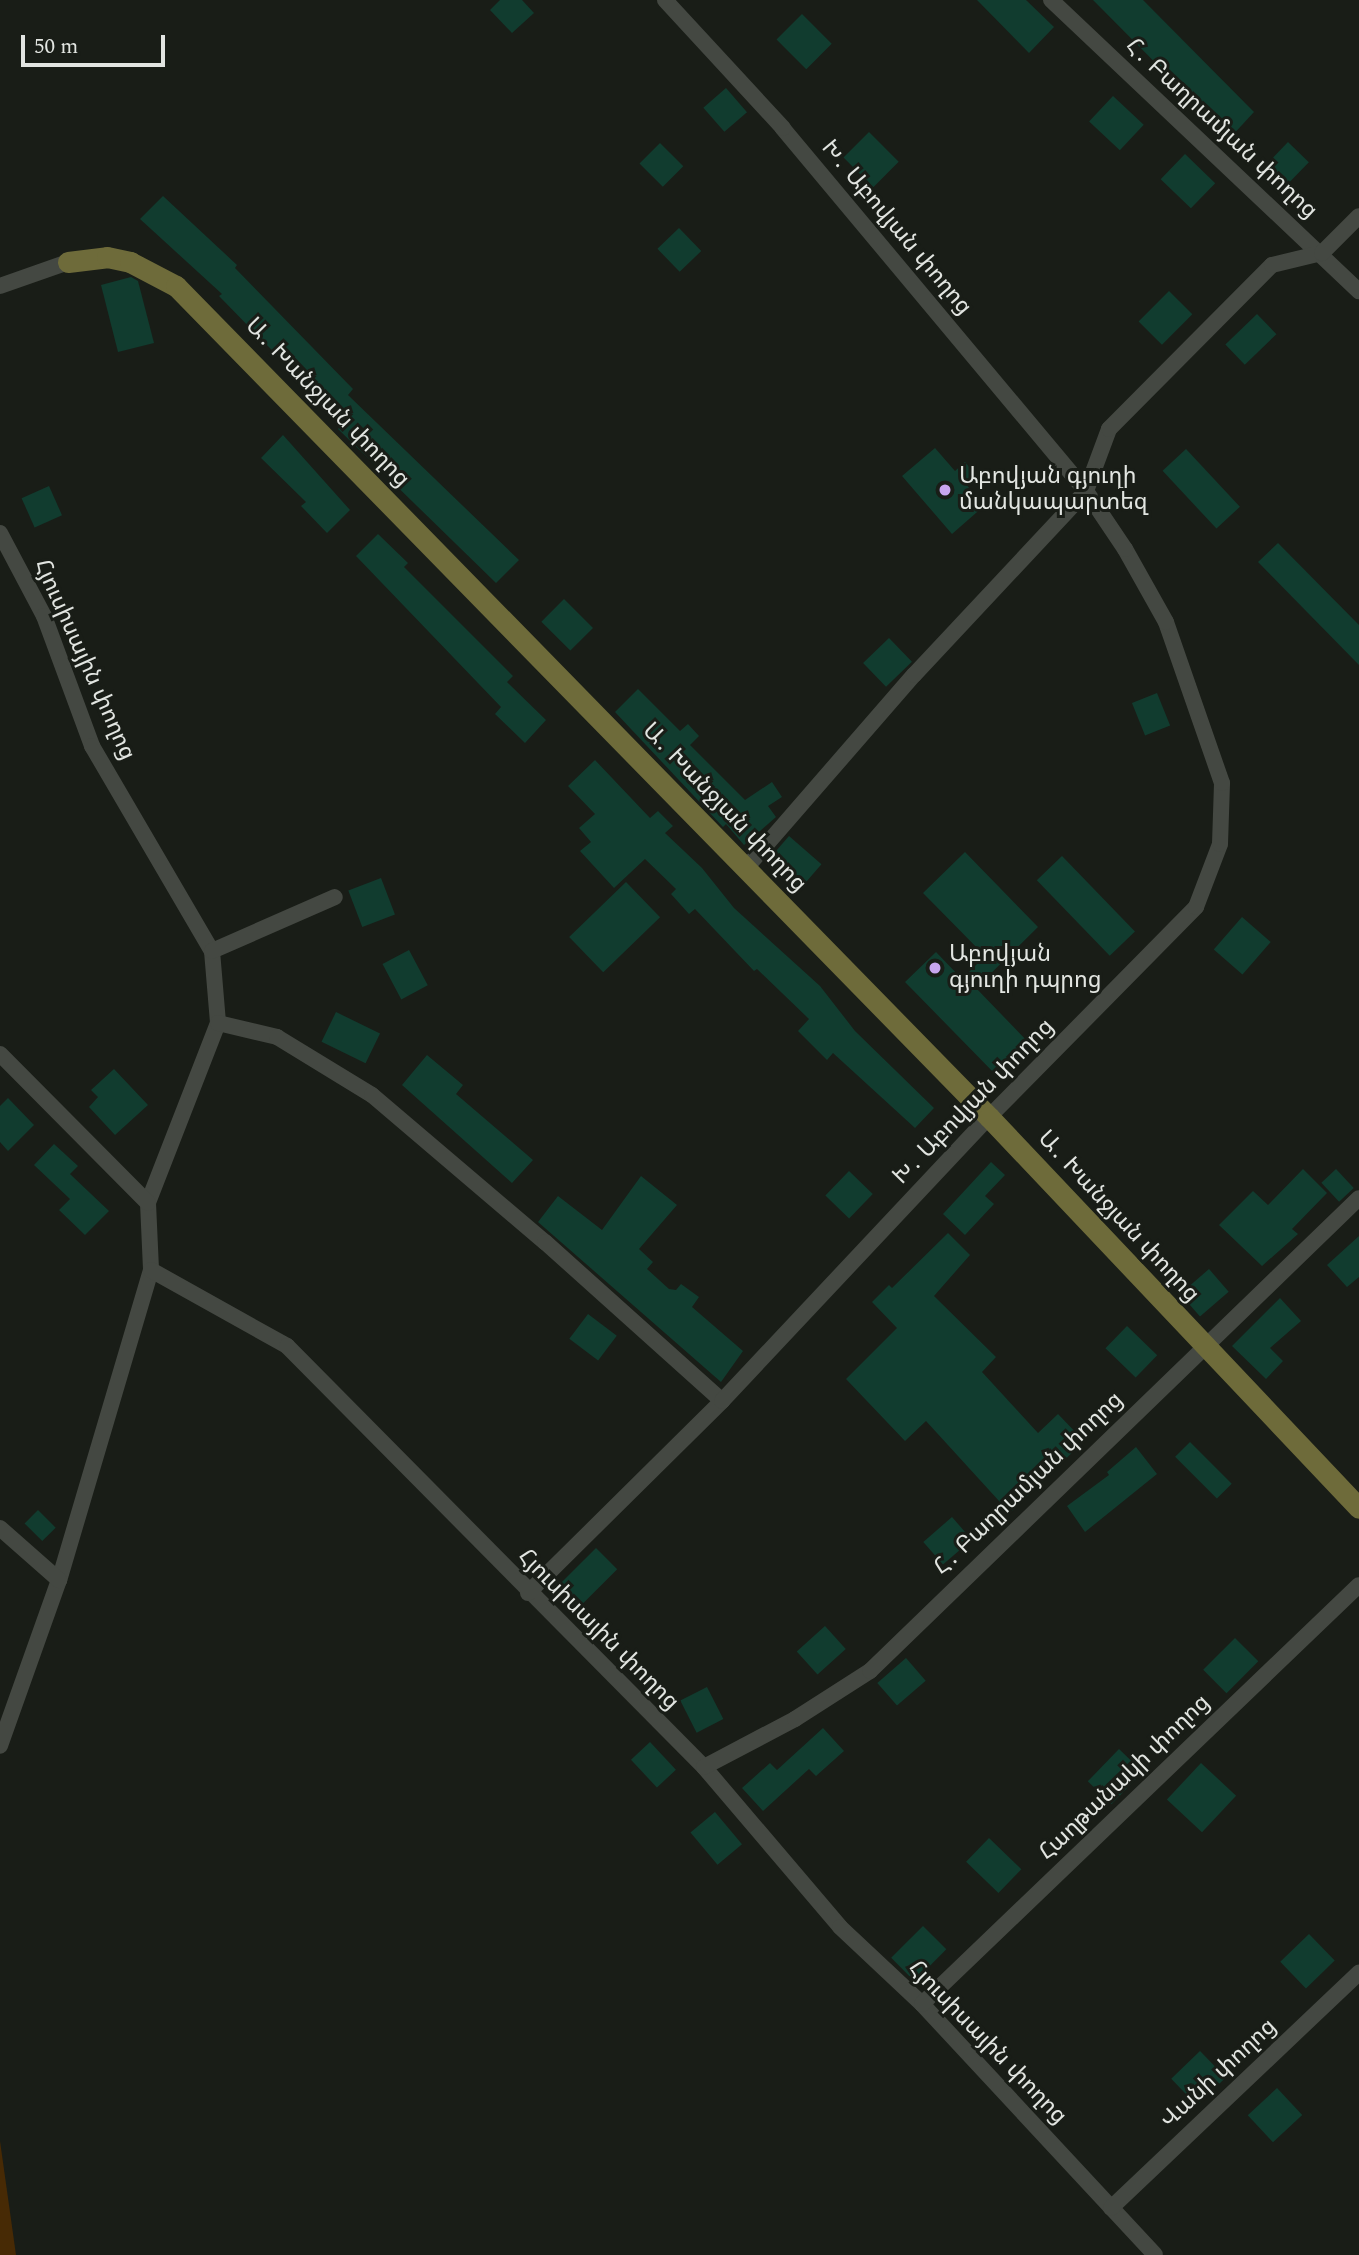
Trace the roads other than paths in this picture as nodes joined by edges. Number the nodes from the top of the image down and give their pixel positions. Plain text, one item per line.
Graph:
1 (664, 0) edge
2 (1051, 0) edge
3 (1359, 216) edge
4 (1322, 253) junction
5 (68, 262) joint
6 (0, 286) edge
7 (1359, 291) edge
8 (1086, 492) junction
9 (0, 533) edge
10 (746, 868) junction
11 (335, 898) dead end
12 (212, 951) junction
13 (218, 1023) junction
14 (0, 1054) edge
15 (989, 1116) junction
16 (1359, 1198) edge
17 (148, 1203) junction
18 (151, 1270) junction
19 (1202, 1346) junction
20 (722, 1401) junction
21 (1359, 1508) edge
22 (0, 1528) edge
23 (59, 1580) junction
24 (1359, 1585) edge
25 (528, 1593) junction
26 (0, 1746) edge
27 (704, 1767) junction
28 (1359, 1973) edge
29 (922, 2004) junction
30 (1111, 2208) junction
31 (1155, 2255) edge

1 - 8 street, Խ․ Աբովյան փողոց
2 - 4 street, Հ․ Բաղրամյան փողոց
3 - 4 street
4 - 7 street, Հ․ Բաղրամյան փողոց
4 - 8 street
5 - 6 street, Ա․ Խանջյան փողոց
5 - 10 street, Ա․ Խանջյան փողոց
8 - 10 street
8 - 15 street, Խ․ Աբովյան փողոց
9 - 12 street, Հյուսիսային փողոց
10 - 15 street, Ա․ Խանջյան փողոց
11 - 12 street
12 - 13 street, Հյուսիսային փողոց
13 - 17 street, Հյուսիսային փողոց
13 - 20 street
14 - 17 street
15 - 19 street, Ա․ Խանջյան փողոց
15 - 20 street, Խ․ Աբովյան փողոց
16 - 19 street, Հ․ Բաղրամյան փողոց
17 - 18 street, Հյուսիսային փողոց
18 - 23 street
18 - 25 street, Հյուսիսային փողոց
19 - 21 street, Ա․ Խանջյան փողոց
19 - 27 street, Հ․ Բաղրամյան փողոց
20 - 25 street, Խ․ Աբովյան փողոց
22 - 23 street
23 - 26 street
24 - 29 street, Հաղթանակի փողոց
25 - 27 street, Հյուսիսային փողոց
27 - 29 street, Հյուսիսային փողոց
28 - 30 street, Վանի փողոց
29 - 30 street, Հյուսիսային փողոց
30 - 31 street, Հյուսիսային փողոց

